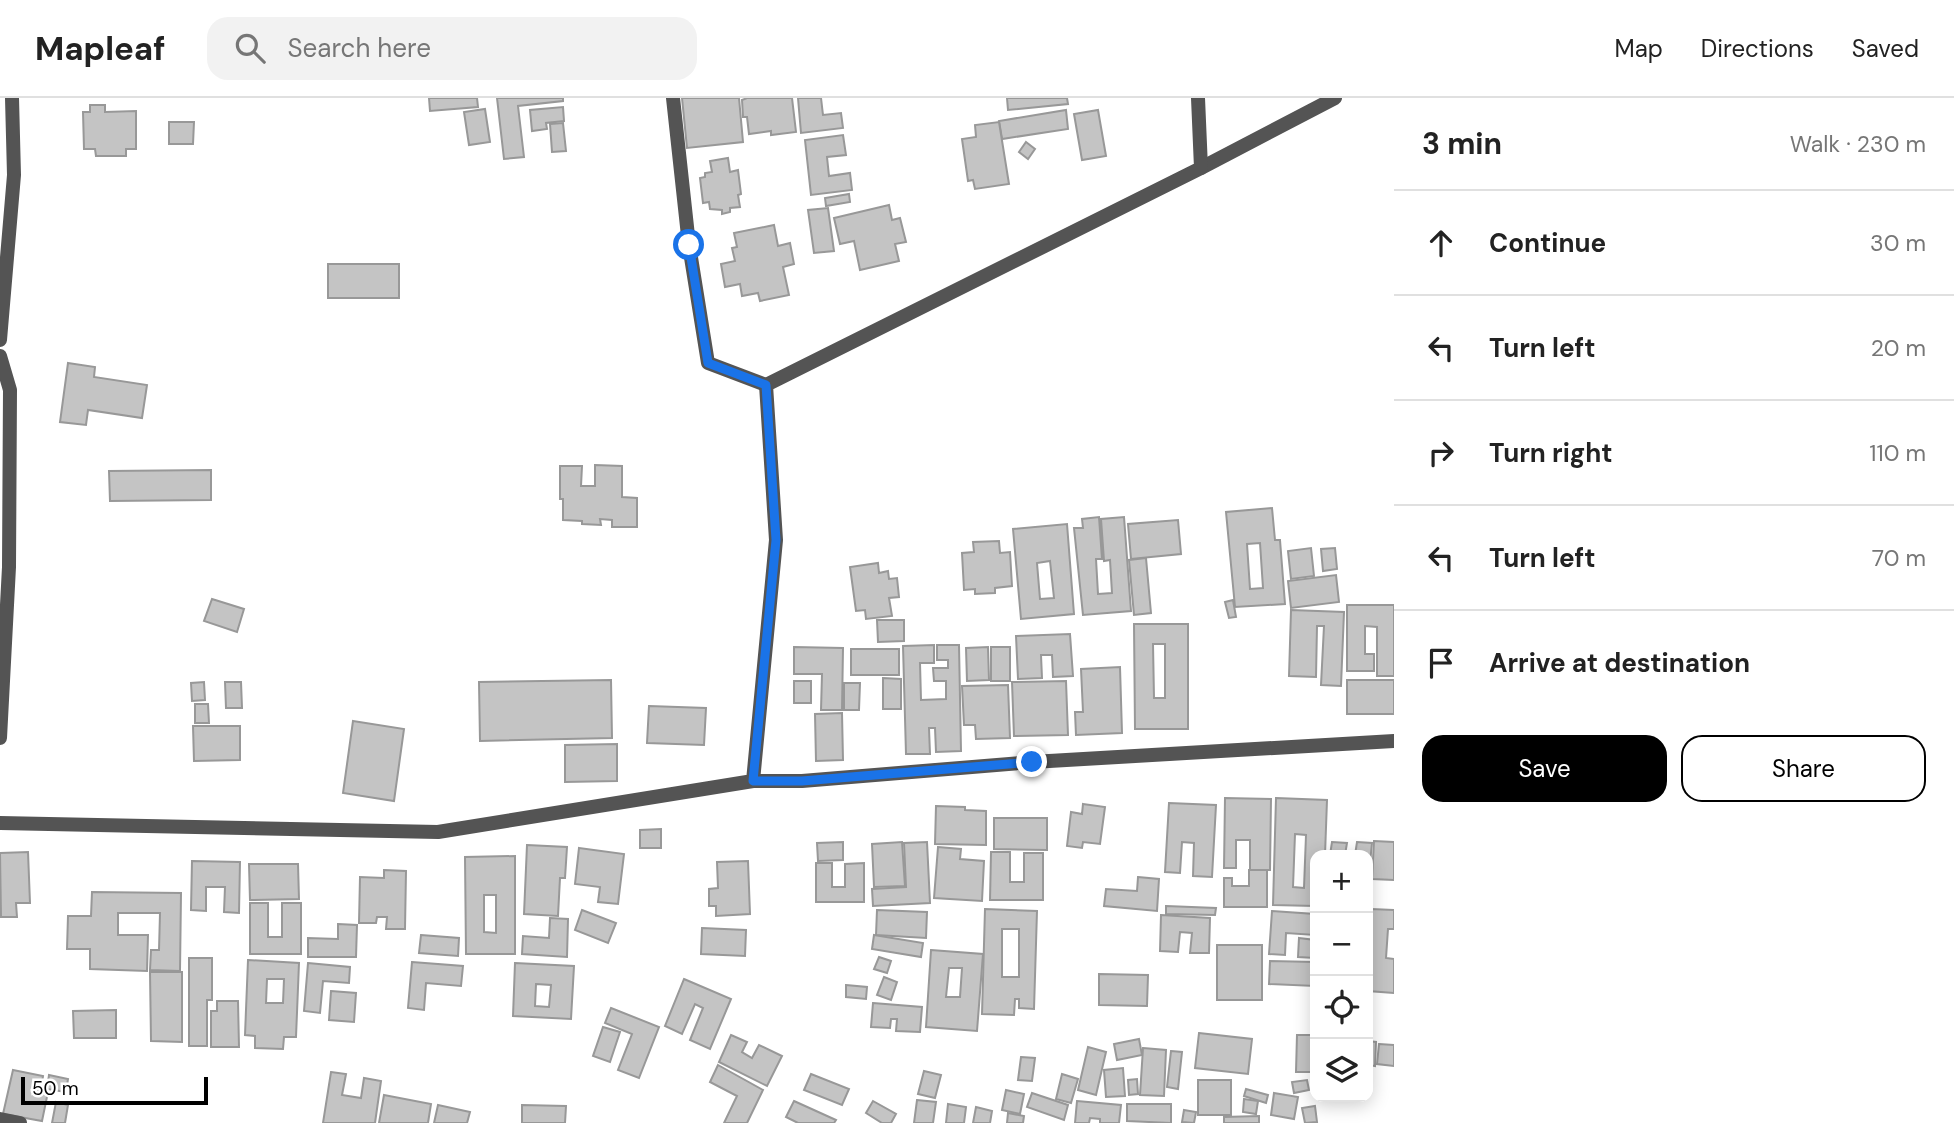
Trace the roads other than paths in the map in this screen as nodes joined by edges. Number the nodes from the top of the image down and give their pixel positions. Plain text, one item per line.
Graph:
1 (12, 98) edge
2 (673, 98) edge
3 (1198, 98) edge
4 (1335, 98) edge
5 (1201, 168) junction
6 (7, 177) edge
7 (0, 340) edge
8 (0, 356) edge
9 (766, 385) junction
10 (0, 738) edge
11 (1394, 741) edge
12 (753, 781) junction
13 (0, 823) edge
14 (0, 1119) edge
15 (20, 1123) edge

1 - 6 street
2 - 9 street
3 - 5 street
4 - 5 street
5 - 9 street
6 - 7 street
8 - 10 street
9 - 12 street
11 - 12 street
12 - 13 street
14 - 15 street

